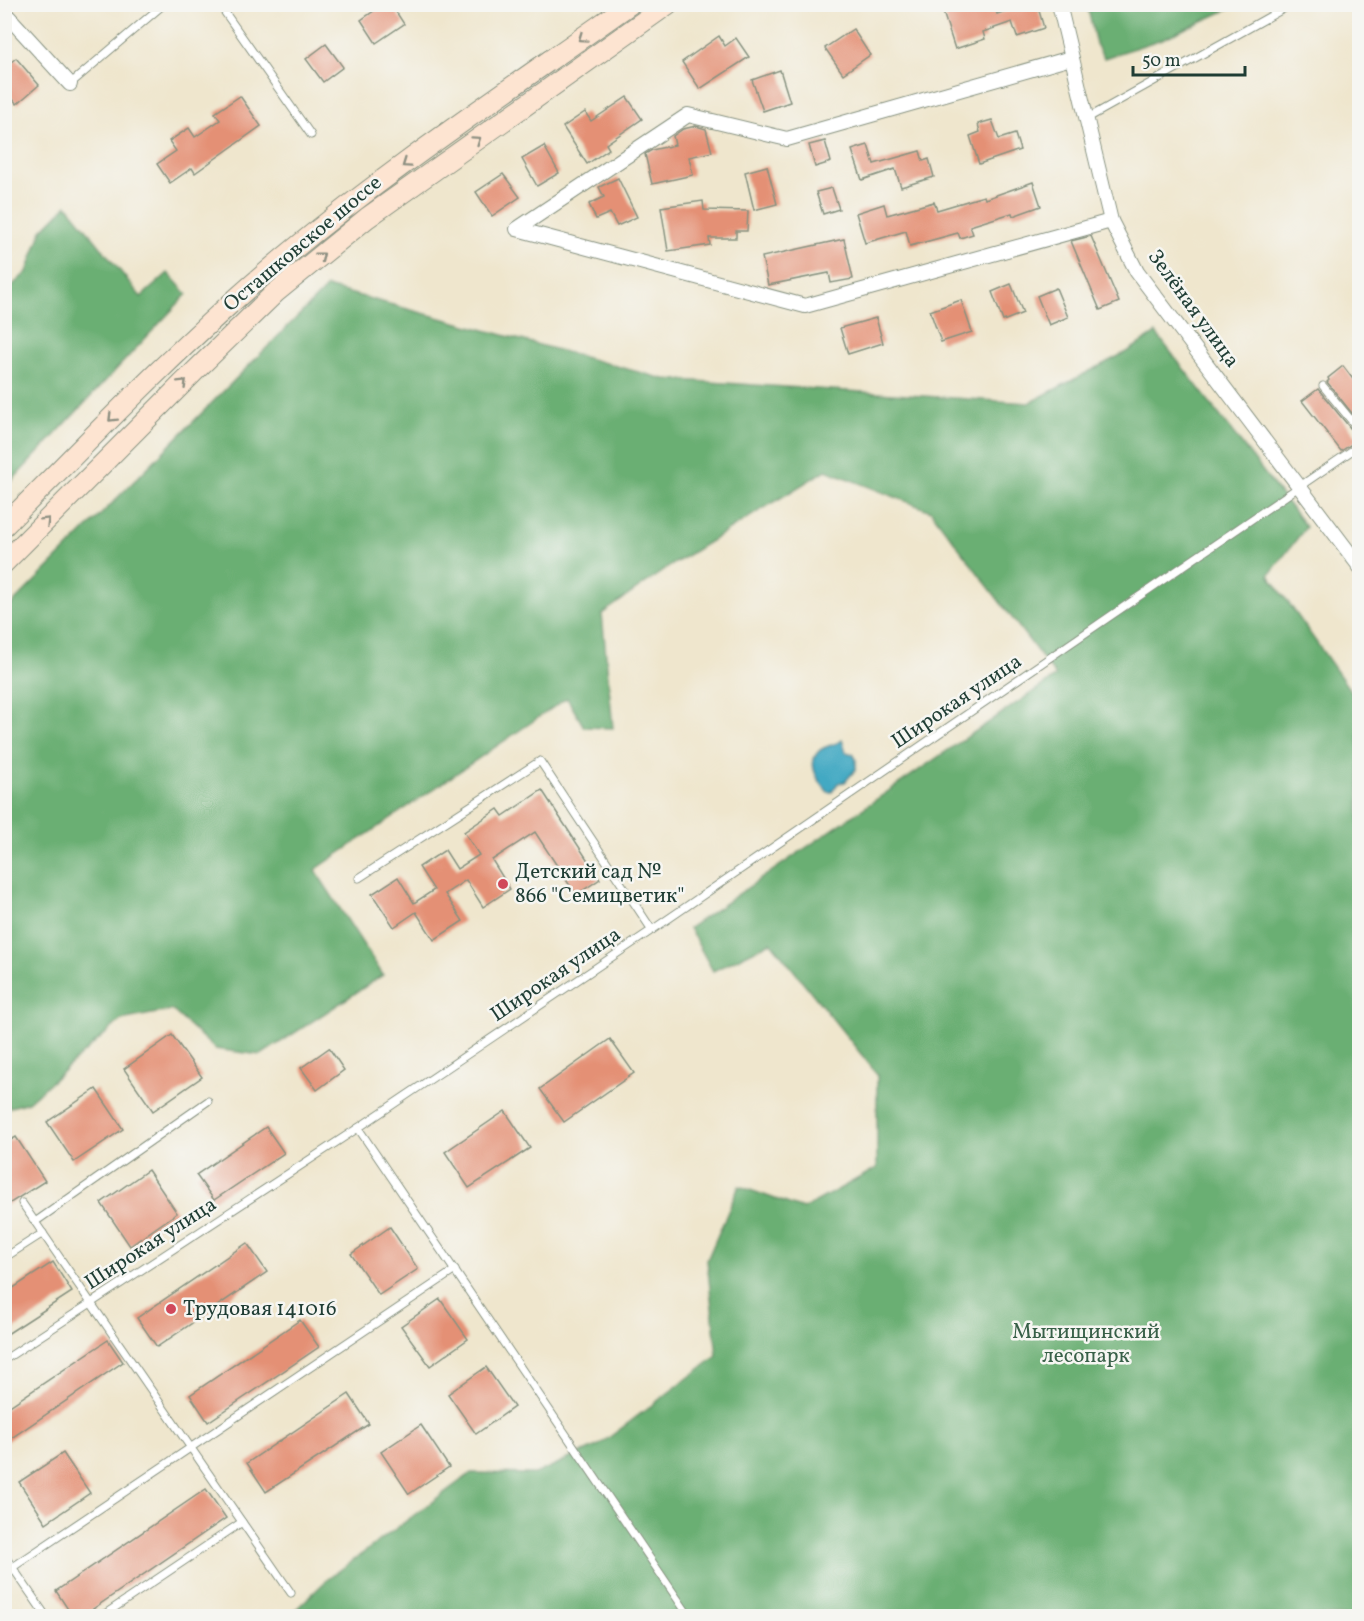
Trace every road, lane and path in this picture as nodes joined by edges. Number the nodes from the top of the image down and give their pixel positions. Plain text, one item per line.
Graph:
1 (164, 4) edge
2 (219, 4) edge
3 (630, 4) edge
4 (668, 4) edge
5 (1059, 4) edge
6 (1292, 4) edge
7 (4, 12) edge
8 (1071, 58) junction
9 (70, 84) joint
10 (1086, 119) junction
11 (311, 135) dead end
12 (1111, 221) junction
13 (1323, 386) dead end
14 (1359, 431) edge
15 (1359, 446) edge
16 (1299, 488) junction
17 (4, 525) edge
18 (4, 562) edge
19 (1359, 567) edge
20 (359, 878) dead end
21 (652, 930) junction
22 (208, 1101) dead end
23 (358, 1128) junction
24 (22, 1203) dead end
25 (35, 1222) junction
26 (43, 1233) junction
27 (4, 1258) edge
28 (455, 1270) junction
29 (91, 1304) junction
30 (4, 1360) edge
31 (190, 1448) junction
32 (242, 1522) junction
33 (4, 1555) edge
34 (13, 1567) junction
35 (291, 1593) dead end
36 (46, 1617) edge
37 (102, 1617) edge
38 (689, 1617) edge

1 - 9 lane
2 - 11 lane
3 -> 17 main road, Осташковское шоссе
18 -> 4 main road, Осташковское шоссе
5 - 8 street, Зелёная улица
6 - 10 lane
7 - 9 street
8 - 10 street, Зелёная улица
8 - 12 street
10 - 12 street, Зелёная улица
12 - 16 street, Зелёная улица
13 - 14 lane
15 - 16 lane, Широкая улица
16 - 19 street, Зелёная улица
16 - 21 lane, Широкая улица
20 - 21 lane
21 - 23 lane, Широкая улица
22 - 25 lane
23 - 28 lane
23 - 29 lane, Широкая улица
24 - 25 lane
25 - 26 lane
26 - 27 lane
26 - 29 lane
28 - 31 lane
28 - 38 lane
29 - 30 lane, Широкая улица
29 - 31 lane
31 - 32 lane
31 - 34 lane
32 - 35 lane
32 - 37 lane
33 - 34 lane
34 - 36 lane

